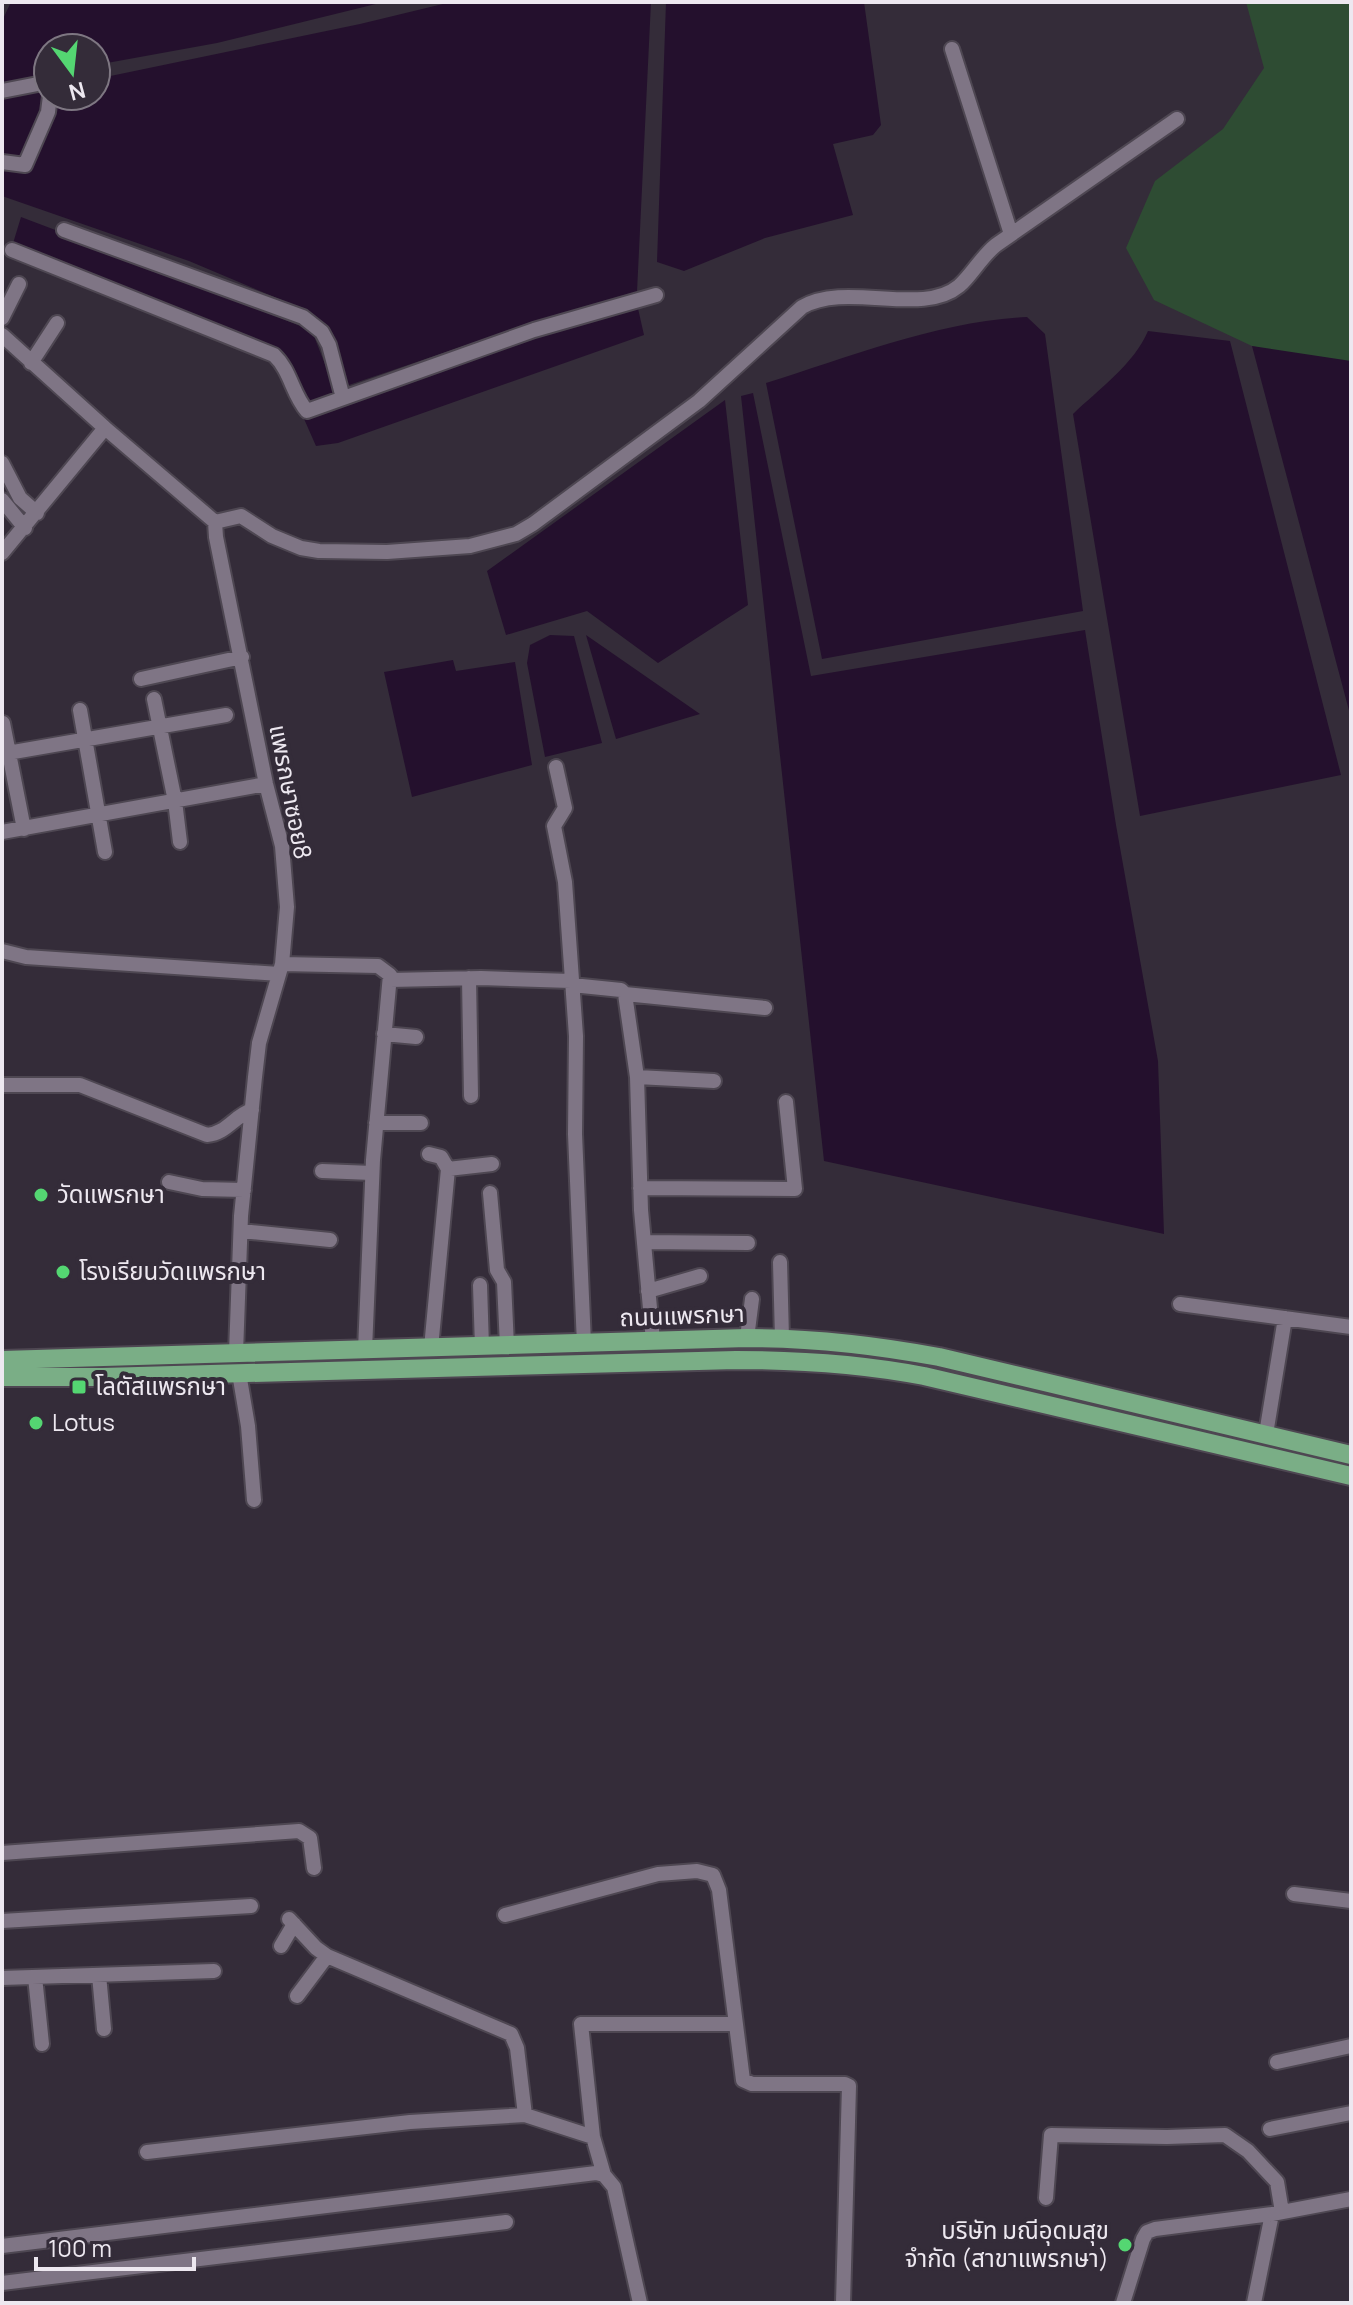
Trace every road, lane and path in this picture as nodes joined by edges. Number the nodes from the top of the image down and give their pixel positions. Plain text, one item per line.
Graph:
1 (952, 49) dead end
2 (32, 85) edge
3 (2, 91) edge
4 (48, 112) edge
5 (1177, 119) dead end
6 (2, 162) edge
7 (64, 230) dead end
8 (1011, 234) junction
9 (12, 250) dead end
10 (19, 284) dead end
11 (656, 295) dead end
12 (2, 318) edge
13 (57, 323) dead end
14 (2, 335) edge
15 (31, 363) junction
16 (343, 398) junction
17 (105, 428) junction
18 (2, 463) edge
19 (2, 500) edge
20 (37, 513) junction
21 (215, 522) junction
22 (25, 528) junction
23 (2, 553) edge
24 (242, 657) junction
25 (141, 679) dead end
26 (154, 699) dead end
27 (80, 710) dead end
28 (226, 715) dead end
29 (3, 723) edge
30 (160, 725) junction
31 (84, 740) junction
32 (6, 754) edge
33 (556, 767) dead end
34 (266, 784) junction
35 (175, 801) junction
36 (98, 816) junction
37 (24, 829) junction
38 (2, 832) edge
39 (180, 842) dead end
40 (105, 852) dead end
41 (2, 951) edge
42 (280, 969) junction
43 (469, 978) junction
44 (390, 980) junction
45 (571, 983) junction
46 (625, 994) junction
47 (765, 1008) dead end
48 (384, 1034) junction
49 (416, 1037) dead end
50 (637, 1077) junction
51 (714, 1081) dead end
52 (2, 1085) edge
53 (471, 1096) dead end
54 (786, 1102) dead end
55 (252, 1110) junction
56 (376, 1123) junction
57 (421, 1123) dead end
58 (429, 1154) dead end
59 (492, 1164) dead end
60 (448, 1169) junction
61 (322, 1171) dead end
62 (372, 1173) junction
63 (169, 1182) dead end
64 (640, 1188) junction
65 (244, 1190) junction
66 (490, 1193) dead end
67 (241, 1231) junction
68 (330, 1240) dead end
69 (644, 1242) junction
70 (748, 1243) dead end
71 (780, 1262) dead end
72 (700, 1276) dead end
73 (480, 1285) dead end
74 (648, 1291) junction
75 (752, 1299) dead end
76 (1180, 1304) dead end
77 (1285, 1318) junction
78 (1351, 1327) edge
79 (747, 1338) junction
80 (782, 1338) junction
81 (653, 1341) junction
82 (584, 1344) junction
83 (507, 1346) junction
84 (482, 1347) junction
85 (431, 1348) junction
86 (365, 1350) junction
87 (236, 1353) junction
88 (2, 1360) edge
89 (239, 1373) junction
90 (2, 1377) edge
91 (1266, 1434) junction
92 (1351, 1453) edge
93 (1351, 1476) edge
94 (254, 1500) dead end
95 (2, 1853) edge
96 (314, 1868) dead end
97 (1294, 1894) dead end
98 (1351, 1901) edge
99 (251, 1906) dead end
100 (505, 1915) dead end
101 (2, 1921) edge
102 (281, 1946) dead end
103 (324, 1959) junction
104 (214, 1971) dead end
105 (99, 1975) junction
106 (35, 1977) junction
107 (2, 1978) edge
108 (297, 1996) dead end
109 (735, 2024) junction
110 (104, 2029) dead end
111 (42, 2044) dead end
112 (1351, 2046) edge
113 (1277, 2062) dead end
114 (1351, 2113) edge
115 (525, 2115) junction
116 (1270, 2129) dead end
117 (593, 2137) junction
118 (147, 2152) dead end
119 (604, 2175) junction
120 (1046, 2198) dead end
121 (1351, 2199) edge
122 (1277, 2213) junction
123 (506, 2222) dead end
124 (2, 2246) edge
125 (2, 2283) edge
126 (640, 2303) edge
127 (843, 2303) edge
128 (1123, 2303) edge
129 (1254, 2303) edge

1 - 8 street
2 - 3 street
4 - 6 street
5 - 8 street
7 - 16 street
8 - 21 street
9 - 16 street
10 - 12 street
11 - 16 street
13 - 15 street
14 - 15 street
15 - 17 street
17 - 20 street
17 - 21 street
18 - 20 street
19 - 22 street
20 - 22 street
21 - 24 street, แพรกษาซอย8
22 - 23 street
24 - 25 street
24 - 34 street, แพรกษาซอย8
26 - 30 street
27 - 31 street
28 - 30 street
29 - 32 street
30 - 31 street
30 - 35 street
31 - 32 street
31 - 36 street
32 - 37 street
33 - 45 street
34 - 35 street
34 - 42 street, แพรกษาซอย8
35 - 36 street
35 - 39 street
36 - 37 street
36 - 40 street
37 - 38 street
41 - 42 street
42 - 44 street
42 - 55 street, แพรกษาซอย8
43 - 44 street
43 - 45 street
43 - 53 street
44 - 48 street
45 - 46 street
45 - 82 street
46 - 47 street
46 - 50 street
48 - 49 street
48 - 56 street
50 - 51 street
50 - 64 street
52 - 55 street
54 - 64 street
55 - 65 street, แพรกษาซอย8
56 - 57 street
56 - 62 street
58 - 60 street
59 - 60 street
60 - 85 street
61 - 62 street
62 - 86 street
63 - 65 street
64 - 69 street
65 - 67 street, แพรกษาซอย8
66 - 83 street
67 - 68 street
67 - 87 street, แพรกษาซอย8
69 - 70 street
69 - 74 street
71 - 80 street
72 - 74 street
73 - 84 street
74 - 81 street
75 - 79 street
76 - 77 street
77 - 78 street
77 - 91 street
79 - 80 main road, ถนนแพรกษา
79 - 81 main road, ถนนแพรกษา
80 - 91 main road, ถนนแพรกษา
81 - 82 main road, ถนนแพรกษา
82 - 83 main road, ถนนแพรกษา
83 - 84 main road, ถนนแพรกษา
84 - 85 main road, ถนนแพรกษา
85 - 86 main road, ถนนแพรกษา
86 - 87 main road, ถนนแพรกษา
87 - 88 main road, ถนนแพรกษา
89 - 90 main road, ถนนแพรกษา
89 - 93 main road, ถนนแพรกษา
89 - 94 street
91 - 92 main road, ถนนแพรกษา
95 - 96 street
97 - 98 street
99 - 101 street
100 - 109 street
102 - 103 street
103 - 108 street
103 - 115 street
104 - 105 street
105 - 106 street
105 - 110 street
106 - 107 street
106 - 111 street
109 - 117 street
109 - 127 street
112 - 113 street
114 - 116 street
115 - 117 street
115 - 118 street
117 - 119 street
119 - 124 street
119 - 126 street
120 - 122 street
121 - 122 street
122 - 128 street
122 - 129 street
123 - 125 street

